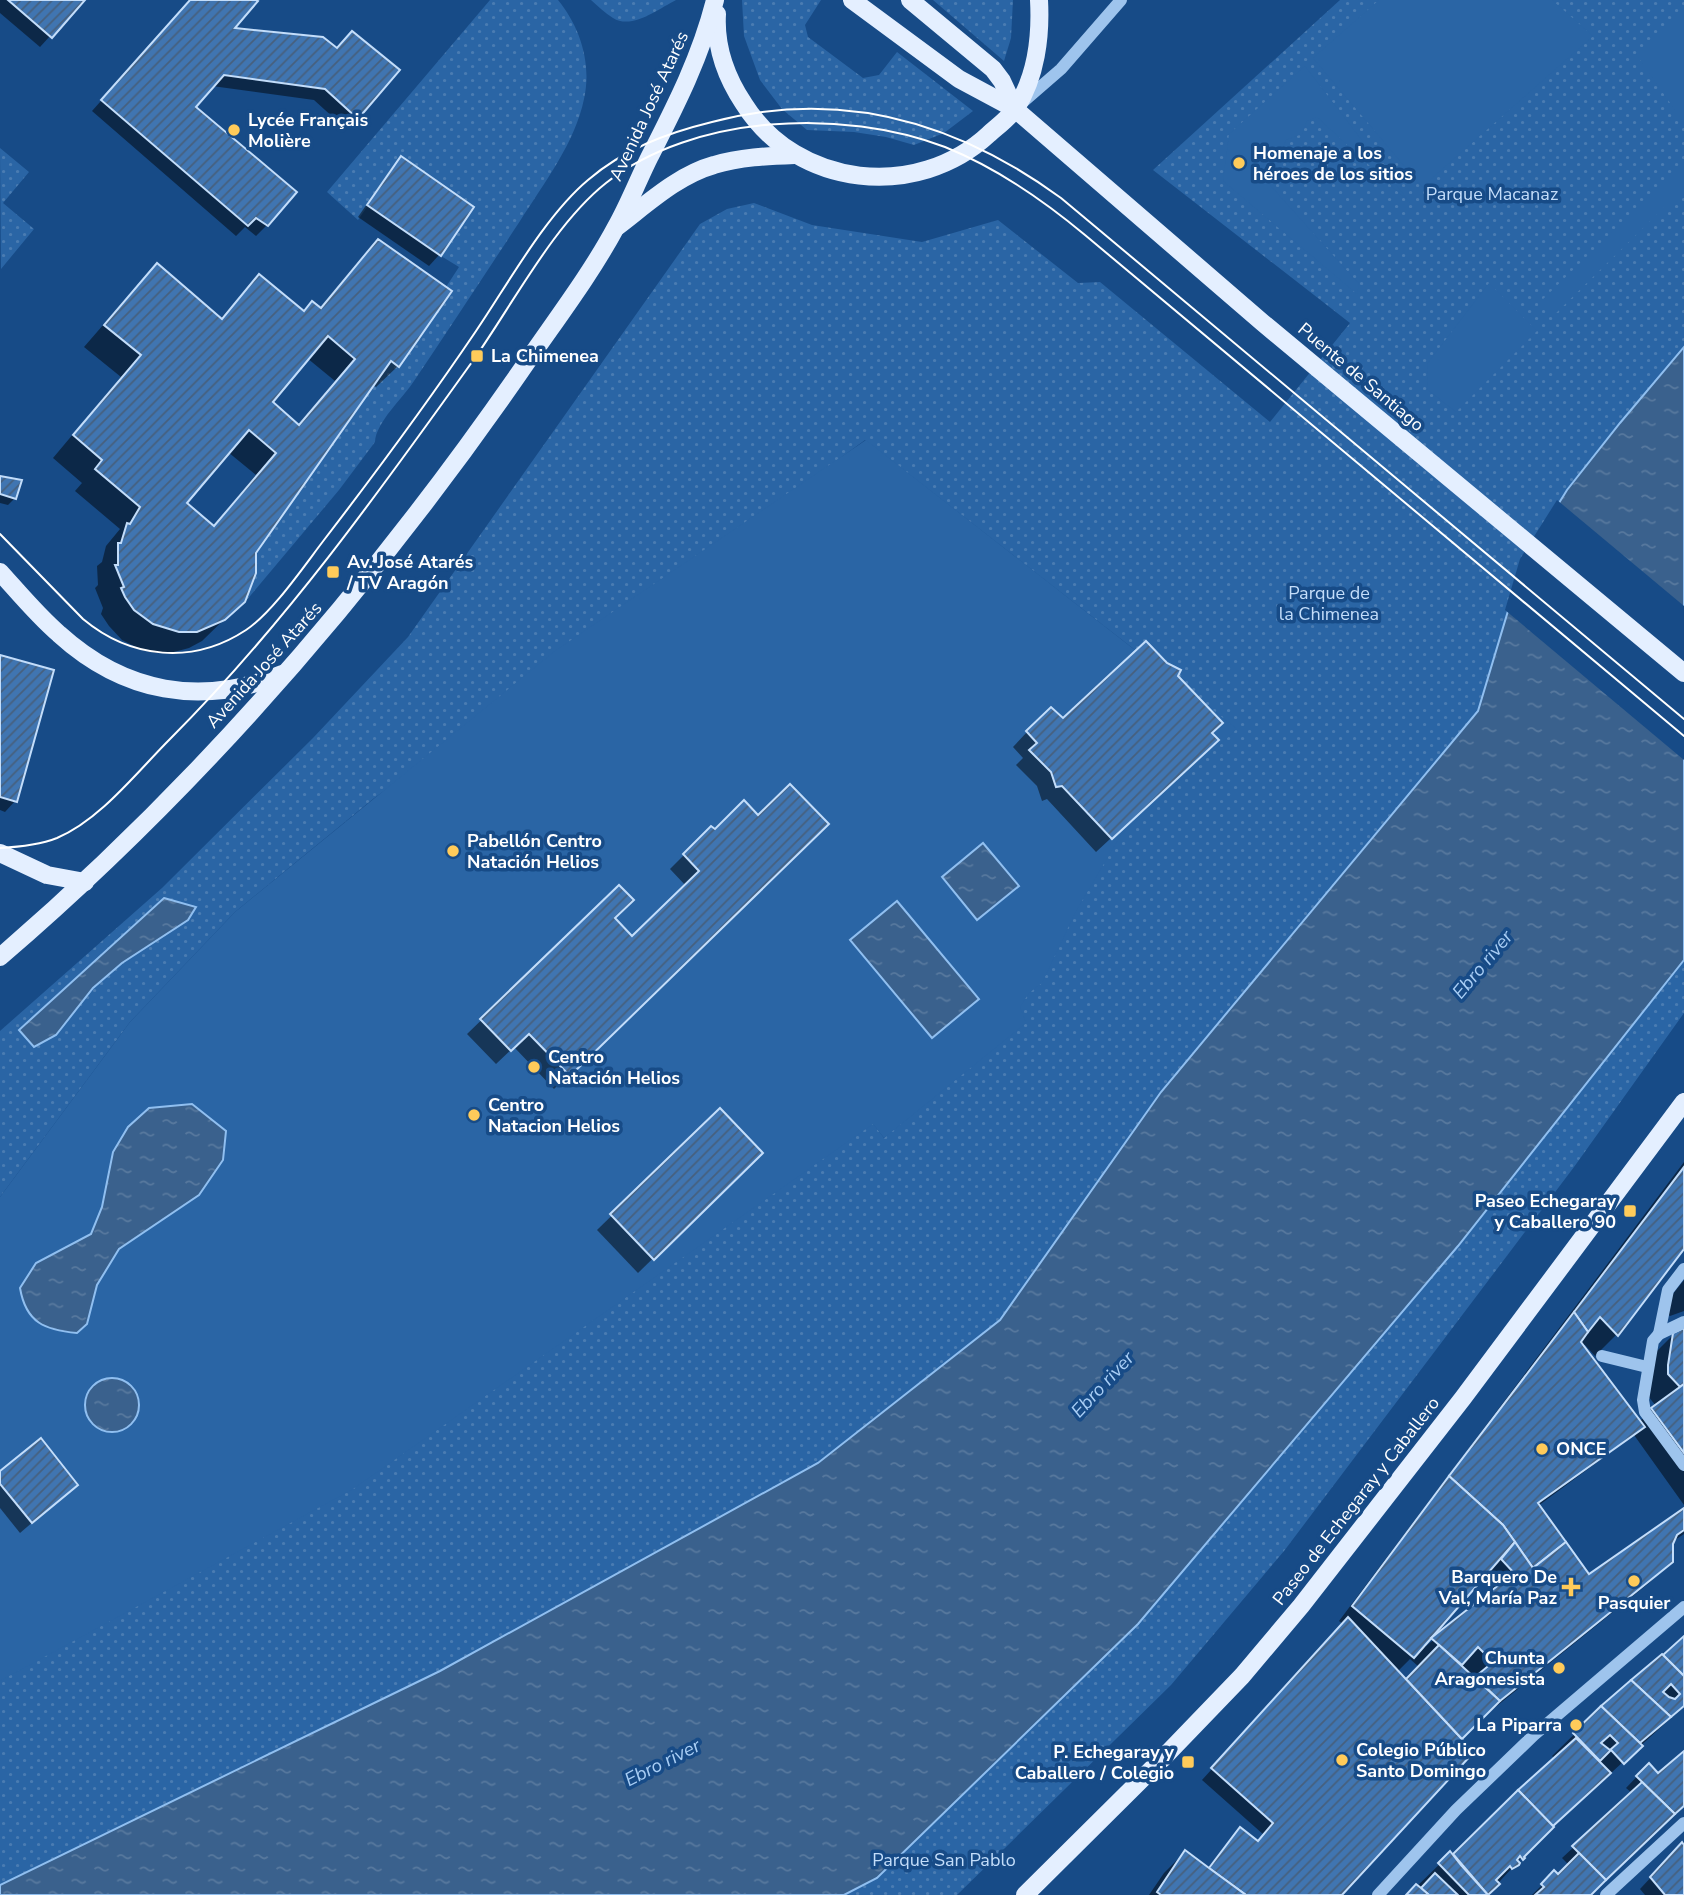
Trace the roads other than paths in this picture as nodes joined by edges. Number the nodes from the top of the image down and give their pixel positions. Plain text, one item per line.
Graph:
1 (716, 0) edge
2 (852, 0) edge
3 (911, 0) edge
4 (1039, 0) edge
5 (1121, 0) edge
6 (1015, 109) junction
7 (795, 155) junction
8 (616, 229) junction
9 (0, 572) edge
10 (289, 672) junction
11 (1684, 673) edge
12 (0, 853) edge
13 (85, 882) junction
14 (0, 957) edge
15 (1684, 1102) edge
16 (1684, 1269) edge
17 (1684, 1322) edge
18 (1659, 1334) junction
19 (1602, 1356) dead end
20 (1647, 1367) junction
21 (1684, 1465) edge
22 (1684, 1607) edge
23 (1684, 1823) edge
24 (1025, 1895) edge
25 (1378, 1895) edge
26 (1606, 1895) edge

1 - 7 main road
1 - 8 main road, Avenida José Atarés
2 - 6 main road
3 - 6 main road
4 - 6 main road
5 - 6 street
6 - 7 main road
6 - 11 main road, Puente de Santiago
7 - 8 main road, Avenida José Atarés
8 - 10 main road, Avenida José Atarés
9 - 10 main road
10 - 13 main road, Avenida José Atarés
12 - 13 main road
13 - 14 main road, Avenida José Atarés
15 - 24 main road, Paseo de Echegaray y Caballero
16 - 18 street
17 - 18 street
18 - 20 street
19 - 20 street
20 - 21 street
22 - 25 street
23 - 26 street

